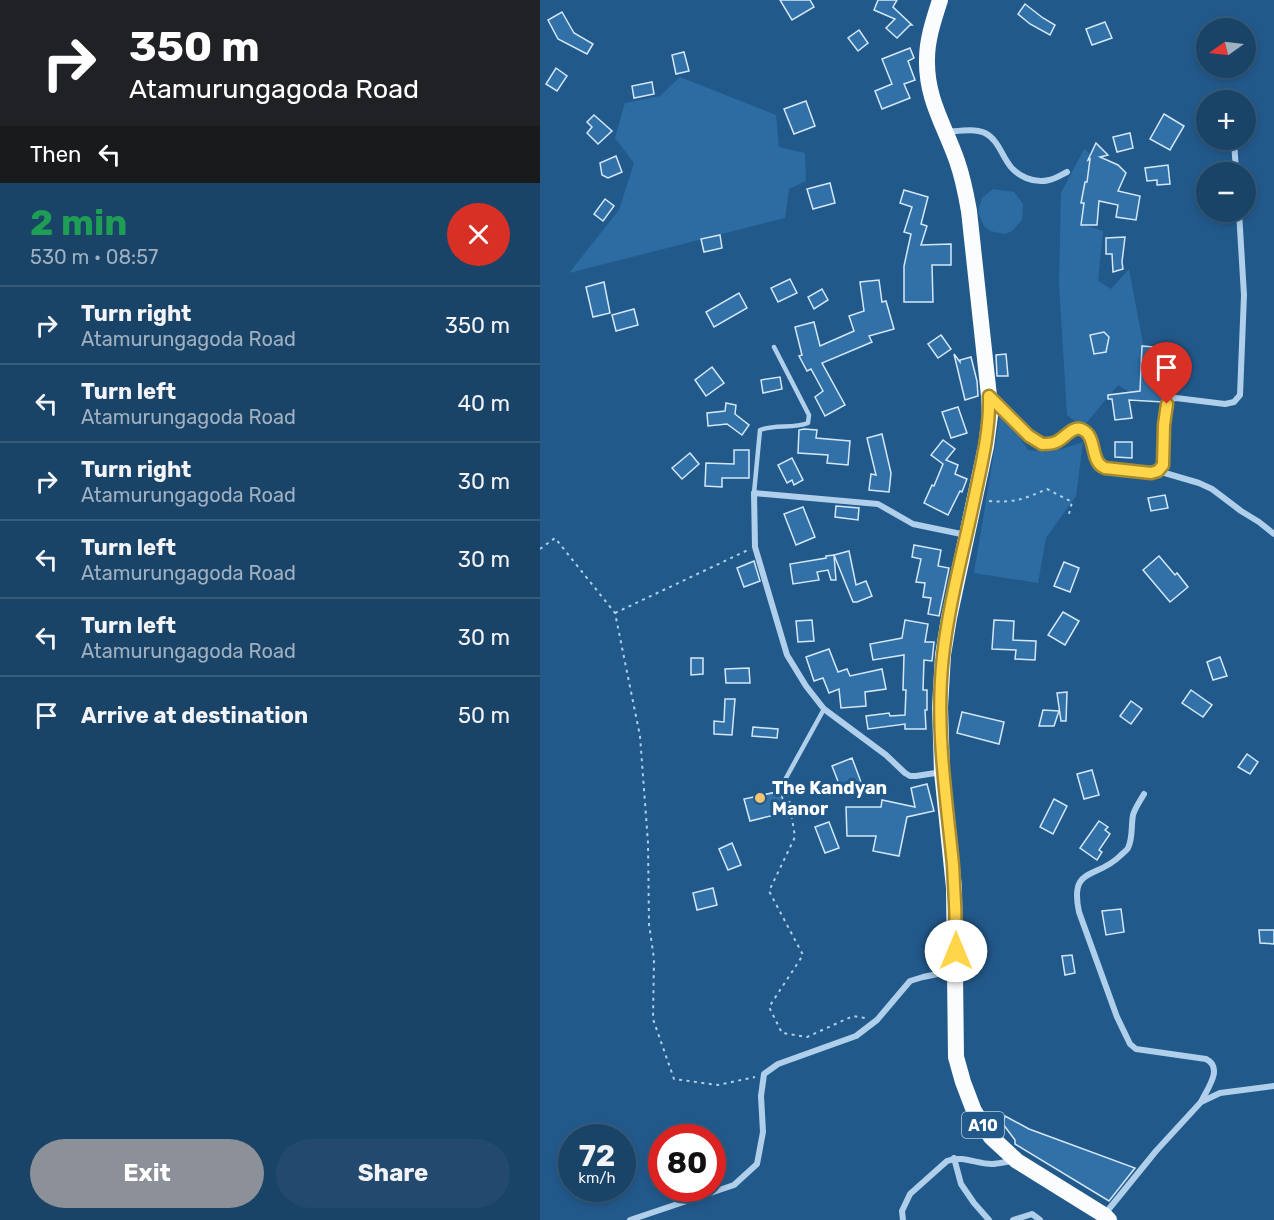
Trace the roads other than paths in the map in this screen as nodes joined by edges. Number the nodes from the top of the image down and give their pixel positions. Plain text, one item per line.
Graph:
1 (940, 0) edge
2 (945, 132) junction
3 (1067, 172) dead end
4 (1240, 222) edge
5 (774, 347) dead end
6 (989, 396) junction
7 (1158, 471) junction
8 (754, 493) junction
9 (1274, 534) edge
10 (966, 535) junction
11 (824, 710) junction
12 (942, 772) junction
13 (786, 778) road end
14 (1144, 794) dead end
15 (956, 971) junction
16 (1274, 1086) edge
17 (1201, 1102) junction
18 (954, 1158) junction
19 (1017, 1161) junction
20 (1104, 1218) edge
21 (630, 1220) edge
22 (903, 1220) edge
23 (989, 1220) edge
24 (1013, 1220) edge
25 (1040, 1220) edge

1 - 2 highway, A10
2 - 3 street
2 - 6 highway, A10
4 - 7 street
5 - 8 lane
6 - 7 street
6 - 10 highway, A10
7 - 9 street
8 - 10 street
8 - 11 street
10 - 12 highway, A10
11 - 12 street
11 - 13 lane
12 - 15 highway, A10
14 - 17 street
15 - 19 highway, A10
15 - 21 street
16 - 17 street
17 - 20 street
18 - 19 street
18 - 22 street
18 - 23 street
19 - 20 highway, A10
24 - 25 street

